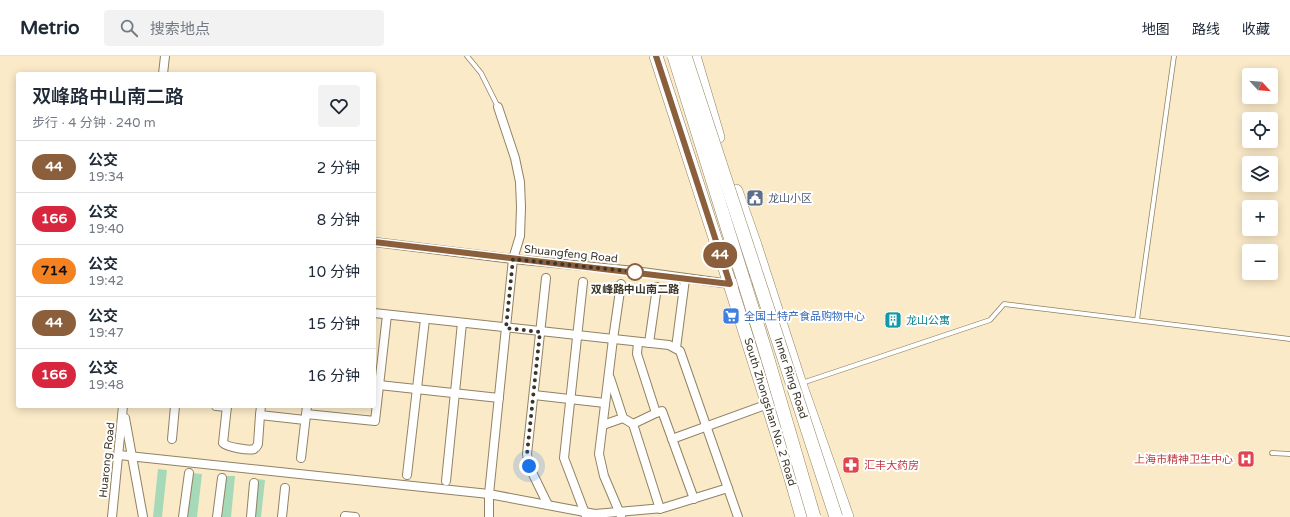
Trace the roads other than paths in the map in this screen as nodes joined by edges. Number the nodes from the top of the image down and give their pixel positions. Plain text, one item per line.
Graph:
1 (165, 56) edge
2 (468, 56) edge
3 (656, 56) edge
4 (674, 56) edge
5 (685, 56) edge
6 (694, 56) edge
7 (1174, 56) edge
8 (163, 72) edge
9 (498, 107) joint
10 (376, 242) edge
11 (513, 259) junction
12 (764, 277) junction
13 (546, 278) dead end
14 (685, 278) junction
15 (583, 282) dead end
16 (621, 284) dead end
17 (730, 284) junction
18 (657, 287) dead end
19 (376, 313) edge
20 (387, 314) junction
21 (425, 319) junction
22 (1137, 320) junction
23 (462, 323) junction
24 (506, 328) junction
25 (540, 332) junction
26 (577, 336) junction
27 (613, 339) junction
28 (1290, 339) edge
29 (638, 342) junction
30 (649, 343) junction
31 (676, 348) junction
32 (609, 375) junction
33 (800, 384) junction
34 (379, 385) junction
35 (417, 389) junction
36 (455, 393) junction
37 (534, 395) junction
38 (499, 398) junction
39 (570, 398) junction
40 (605, 403) junction
41 (768, 404) junction
42 (123, 408) edge
43 (123, 408) edge
44 (176, 408) edge
45 (227, 408) edge
46 (261, 408) edge
47 (306, 413) edge
48 (656, 413) junction
49 (260, 415) junction
50 (623, 418) junction
51 (632, 424) junction
52 (603, 425) junction
53 (707, 426) junction
54 (172, 439) dead end
55 (672, 439) junction
56 (1272, 453) dead end
57 (120, 454) junction
58 (1290, 454) edge
59 (301, 458) dead end
60 (189, 473) dead end
61 (407, 475) dead end
62 (222, 478) dead end
63 (446, 481) dead end
64 (254, 483) dead end
65 (285, 488) dead end
66 (728, 488) junction
67 (489, 494) junction
68 (694, 499) junction
69 (548, 505) junction
70 (656, 512) edge
71 (620, 514) edge
72 (586, 515) edge
73 (345, 516) dead end
74 (112, 517) edge
75 (143, 517) edge
76 (184, 517) edge
77 (217, 517) edge
78 (251, 517) edge
79 (282, 517) edge
80 (355, 517) edge
81 (489, 517) edge
82 (738, 517) edge
83 (802, 517) edge
84 (814, 517) edge
85 (836, 517) edge
86 (847, 517) edge

1 - 8 street
2 - 9 lane
3 - 17 main road, South Zhongshan No. 2 Road
4 - 84 main road, Inner Ring Road, bridge
5 - 85 main road, Inner Ring Road, bridge
6 - 12 main road
7 - 22 lane
9 - 11 street
10 - 11 street, Shuangfeng Road
11 - 14 street, Shuangfeng Road
11 - 24 street
12 - 17 street, Shuangfeng Road
12 - 33 main road
13 - 25 street
14 - 17 street, Shuangfeng Road
14 - 31 street
15 - 26 street
16 - 27 street
17 - 41 main road, South Zhongshan No. 2 Road
18 - 30 street
19 - 20 street
20 - 21 street
20 - 34 street
21 - 23 street
21 - 35 street
22 - 28 lane
22 - 33 lane
23 - 24 street
23 - 36 street
24 - 25 street
24 - 38 street
25 - 26 street
25 - 37 street
26 - 27 street
26 - 39 street
27 - 29 street
27 - 32 street
29 - 30 street
29 - 48 street
30 - 31 street
31 - 53 street
32 - 40 street
32 - 50 street
33 - 86 main road
34 - 35 street
34 - 47 street
35 - 36 street
35 - 61 street
36 - 38 street
36 - 63 street
37 - 39 street
37 - 69 street
38 - 67 street
39 - 40 street
39 - 72 street
40 - 52 street
41 - 53 street
41 - 83 main road, South Zhongshan No. 2 Road
42 - 57 street, Huarong Road
43 - 75 street
44 - 54 street
45 - 49 street
46 - 49 street
47 - 49 street
47 - 59 street
48 - 51 street
48 - 55 street
50 - 51 street
50 - 52 street
51 - 70 street
52 - 71 street
53 - 55 street
53 - 66 street
55 - 68 street
56 - 58 lane
57 - 67 street
57 - 74 street, Huarong Road
60 - 76 street
62 - 77 street
64 - 78 street
65 - 79 street
66 - 68 street
66 - 82 street
67 - 69 street
67 - 81 street
68 - 70 street
69 - 72 street
70 - 71 street
71 - 72 street
73 - 80 street

